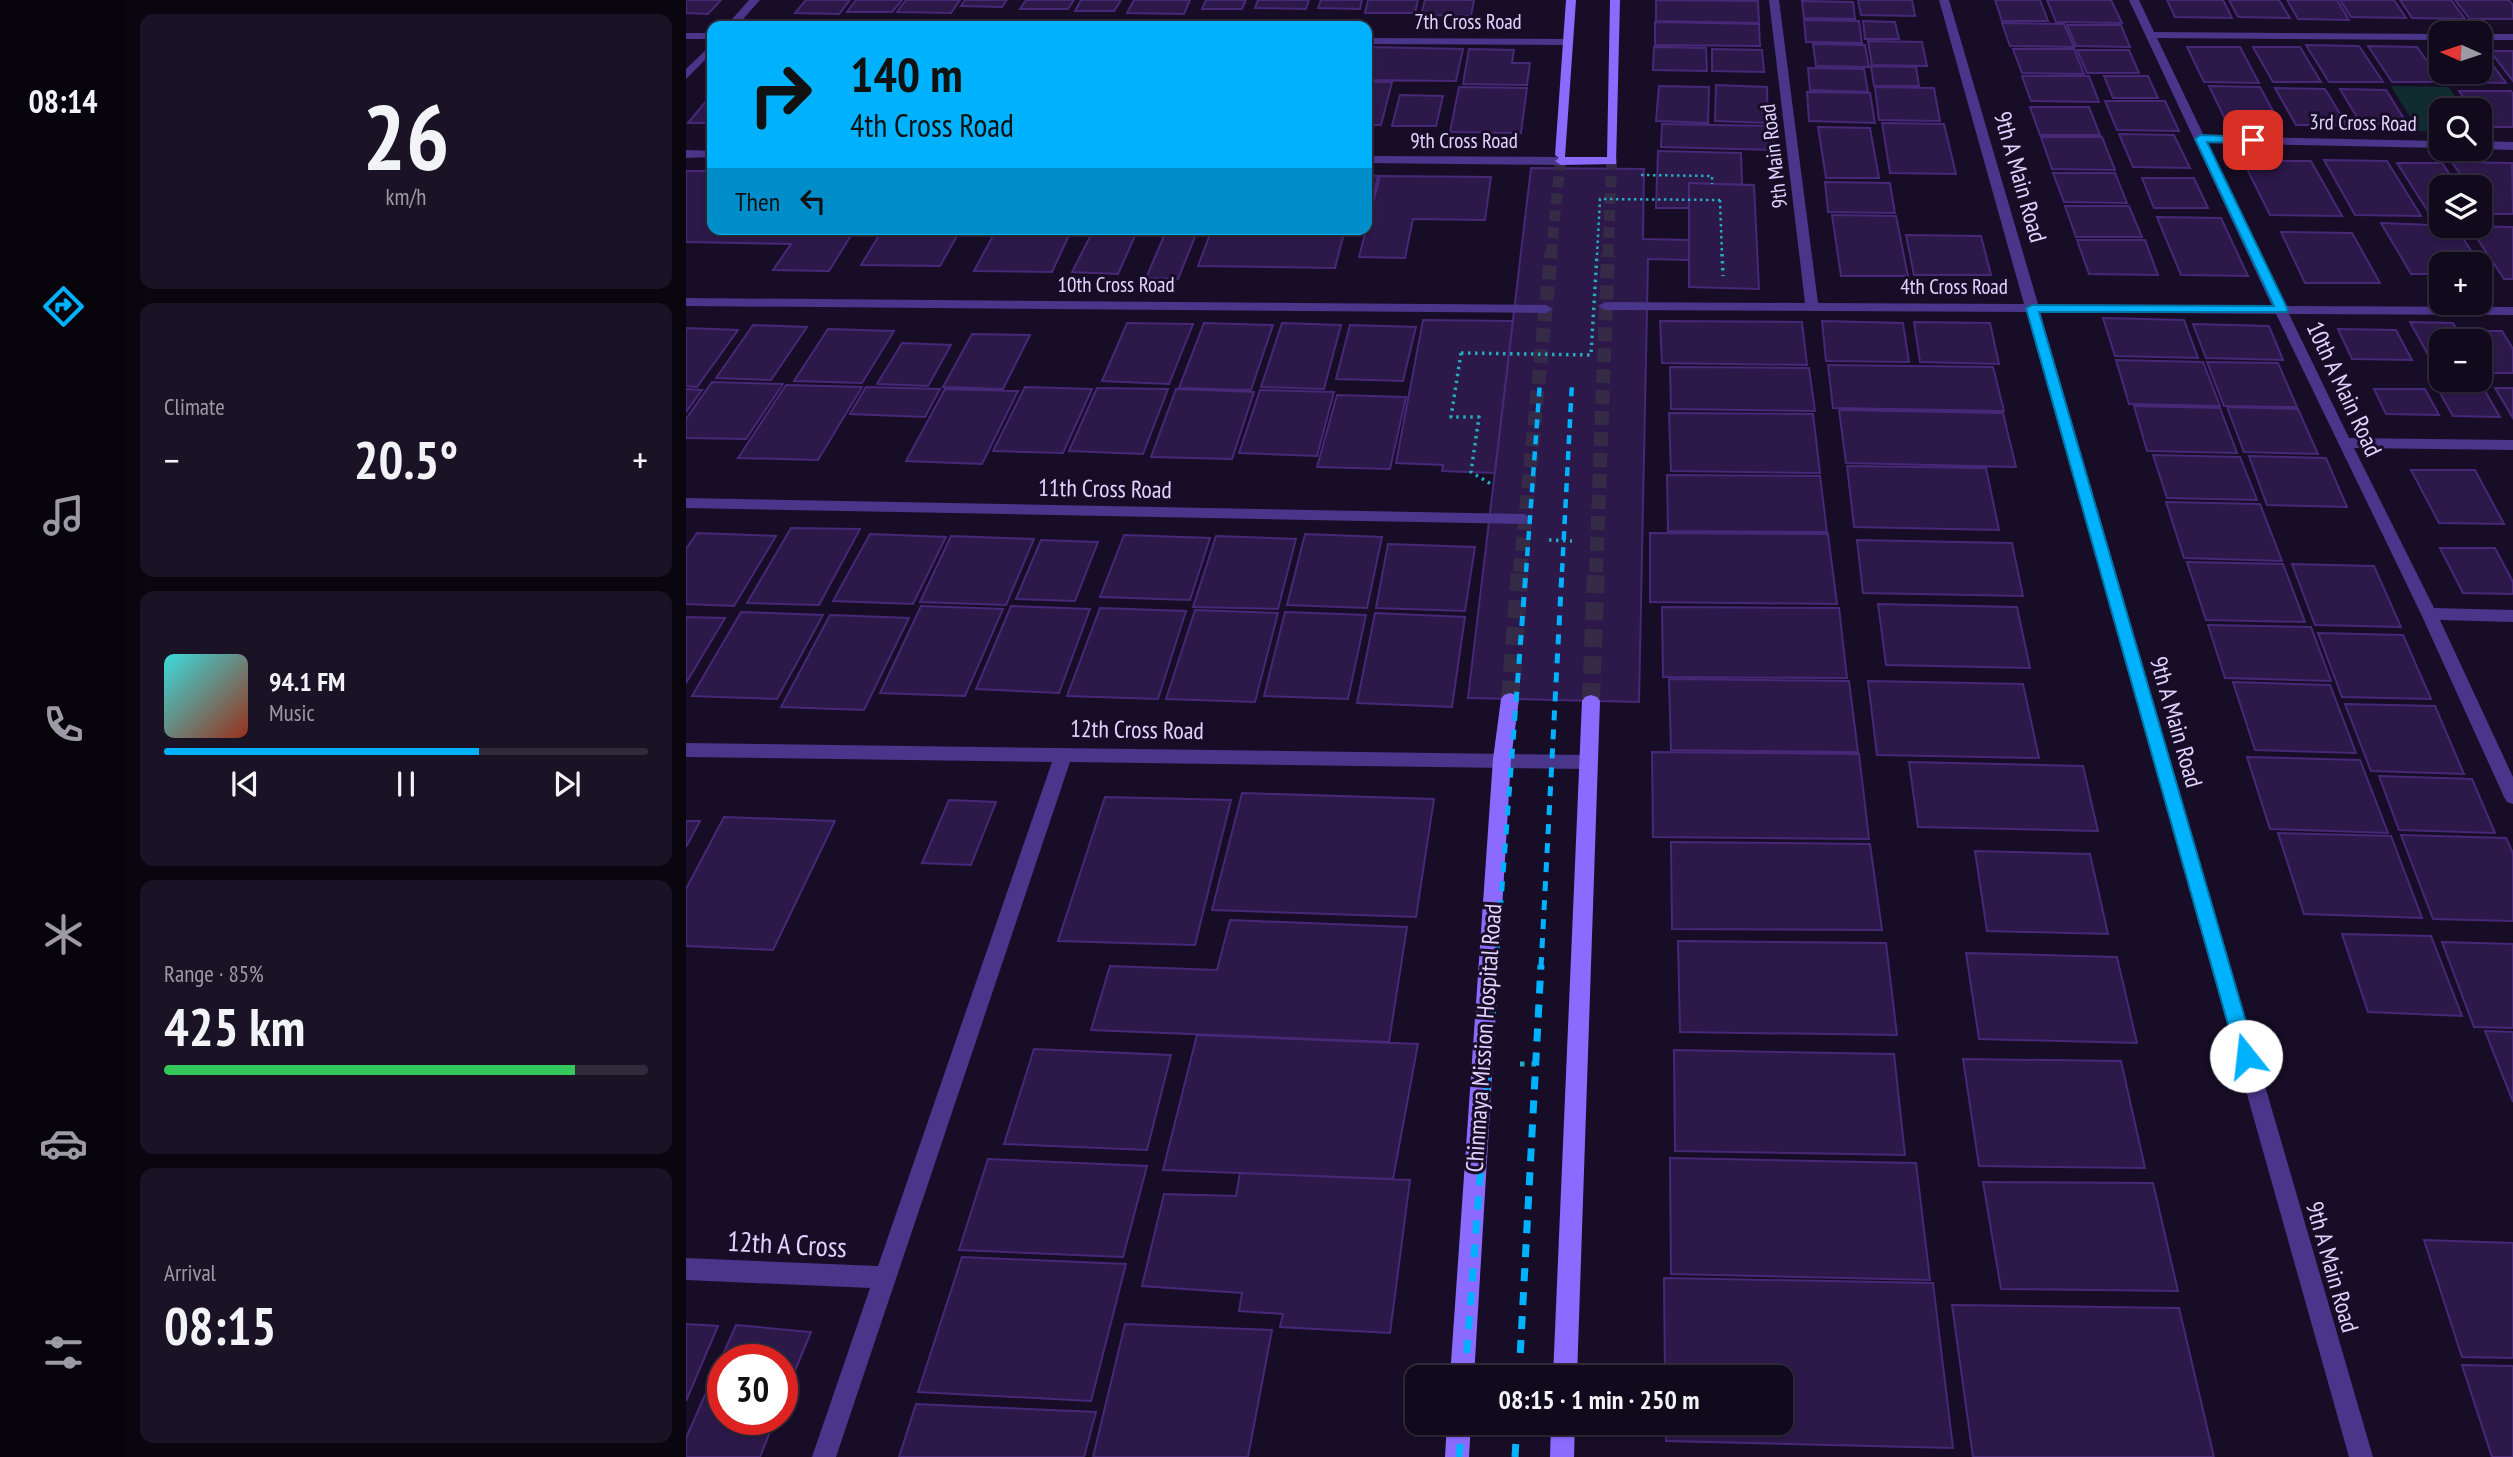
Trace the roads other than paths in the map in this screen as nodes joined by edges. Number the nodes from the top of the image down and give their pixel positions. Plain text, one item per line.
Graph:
1 (755, 0) edge
2 (1571, 0) edge
3 (1615, 0) edge
4 (1774, 0) edge
5 (1944, 0) edge
6 (2134, 0) edge
7 (736, 21) edge
8 (2151, 35) junction
9 (686, 36) edge
10 (707, 36) edge
11 (2429, 37) edge
12 (2492, 37) edge
13 (2513, 37) edge
14 (1372, 41) edge
15 (1569, 42) junction
16 (707, 53) edge
17 (686, 76) edge
18 (2200, 139) junction
19 (2429, 144) edge
20 (2492, 145) edge
21 (2513, 146) edge
22 (686, 154) edge
23 (707, 154) edge
24 (1561, 158) junction
25 (1372, 159) edge
26 (686, 302) edge
27 (1605, 306) dead end
28 (1812, 307) junction
29 (2032, 308) junction
30 (1546, 309) dead end
31 (2282, 310) junction
32 (2513, 311) edge
33 (2344, 443) junction
34 (2513, 445) edge
35 (686, 503) edge
36 (1524, 519) dead end
37 (2429, 614) junction
38 (2513, 616) edge
39 (1510, 699) tunnel mouth
40 (1591, 701) tunnel mouth
41 (686, 750) edge
42 (1064, 754) junction
43 (1502, 759) junction
44 (1587, 762) junction
45 (2513, 797) edge
46 (686, 1269) edge
47 (885, 1278) junction
48 (1463, 1365) edge
49 (1565, 1365) edge
50 (1458, 1435) edge
51 (1563, 1435) edge
52 (824, 1457) edge
53 (1457, 1457) edge
54 (1562, 1457) edge
55 (2361, 1457) edge

1 - 7 street
2 - 15 main road
3 - 24 main road
4 - 28 street, 9th Main Road
5 - 29 street, 9th A Main Road
6 - 8 street, 10th A Main Road
8 - 11 street
8 - 18 street, 10th A Main Road
9 - 10 street
12 - 13 street
14 - 15 street, 7th Cross Road
15 - 24 main road
16 - 17 street
18 - 19 street, 3rd Cross Road
18 - 31 street, 10th A Main Road
20 - 21 street
22 - 23 street
24 - 25 street, 9th Cross Road
26 - 30 street, 10th Cross Road
27 - 28 street, 4th Cross Road
28 - 29 street, 4th Cross Road
29 - 31 street, 4th Cross Road
29 - 55 street, 9th A Main Road
31 - 32 street, 4th Cross Road
31 - 33 street, 10th A Main Road
33 - 34 street
33 - 37 street, 10th A Main Road
35 - 36 street, 11th Cross Road
37 - 38 street
37 - 45 street, 10th A Main Road
39 - 43 main road, Chinmaya Mission Hospital Road
40 - 44 main road
41 - 42 street, 12th Cross Road
42 - 43 street, 12th Cross Road
42 - 47 street
43 - 44 street, 12th Cross Road
43 - 48 main road, Chinmaya Mission Hospital Road
44 - 49 main road
46 - 47 street, 12th A Cross
47 - 52 street
50 - 53 main road
51 - 54 main road

